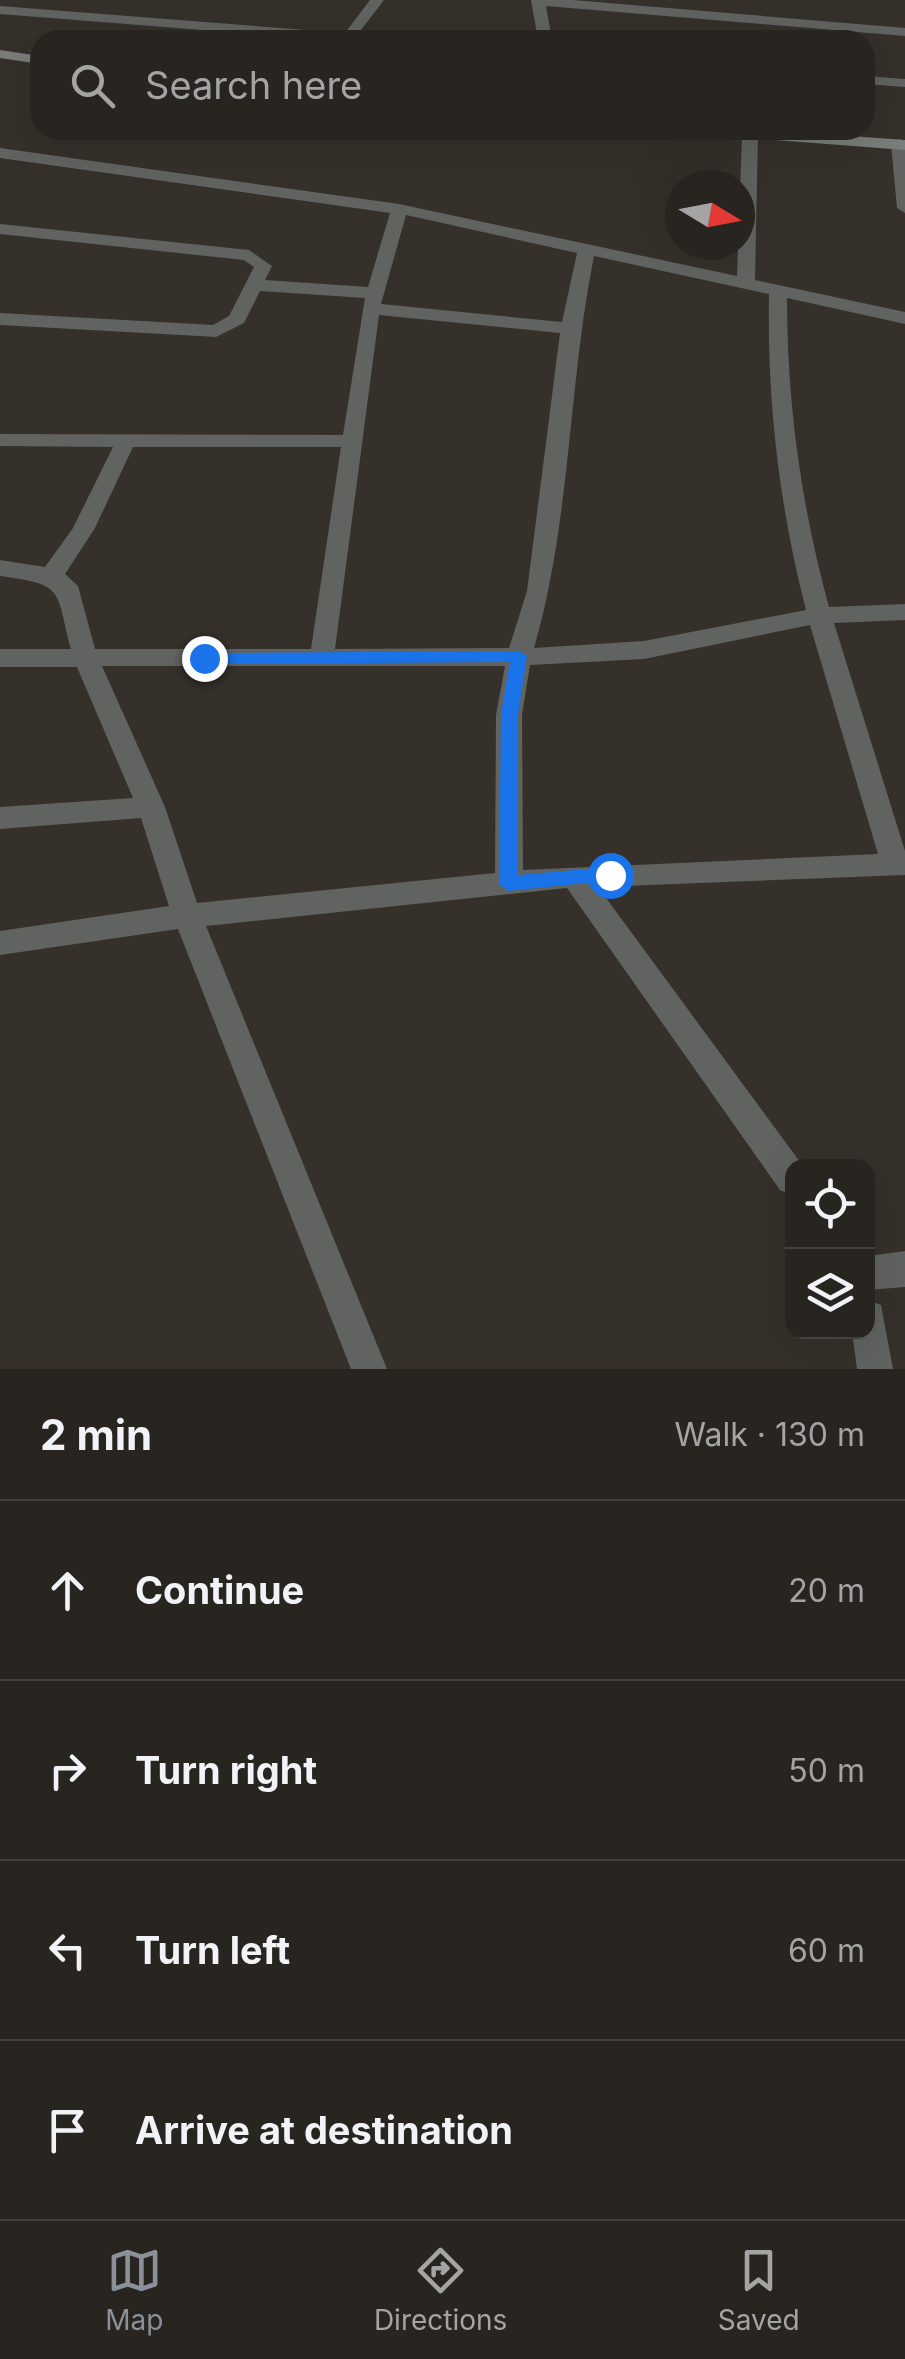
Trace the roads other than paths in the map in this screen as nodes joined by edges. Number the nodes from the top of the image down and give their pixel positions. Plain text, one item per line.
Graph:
1 (377, 0) edge
2 (538, 1) edge
3 (0, 10) edge
4 (793, 17) junction
5 (249, 30) edge
6 (354, 30) edge
7 (543, 30) edge
8 (800, 30) edge
9 (905, 32) edge
10 (0, 54) edge
11 (30, 58) edge
12 (875, 81) edge
13 (905, 83) edge
14 (750, 140) edge
15 (875, 140) edge
16 (902, 144) edge
17 (0, 153) edge
18 (905, 208) edge
19 (399, 209) junction
20 (0, 230) edge
21 (587, 249) junction
22 (746, 284) junction
23 (257, 285) junction
24 (778, 290) junction
25 (373, 301) junction
26 (905, 318) edge
27 (0, 319) edge
28 (570, 328) junction
29 (0, 440) edge
30 (126, 440) junction
31 (351, 441) junction
32 (0, 568) edge
33 (50, 575) junction
34 (905, 612) edge
35 (820, 615) junction
36 (519, 656) junction
37 (0, 658) edge
38 (322, 658) junction
39 (86, 659) junction
40 (151, 807) junction
41 (0, 818) edge
42 (900, 864) edge
43 (574, 876) junction
44 (508, 884) junction
45 (187, 916) junction
46 (0, 942) edge
47 (785, 1169) edge
48 (905, 1269) edge
49 (875, 1272) edge
50 (871, 1339) edge
51 (370, 1369) edge
52 (875, 1369) edge

1 - 6 street
2 - 4 street
2 - 7 street
3 - 5 street
4 - 8 street
4 - 9 street
10 - 11 main road
12 - 13 street
14 - 22 street
15 - 16 main road
16 - 18 street
17 - 19 street
19 - 21 street
19 - 25 street
20 - 23 street
21 - 22 street
21 - 28 street
22 - 24 street
23 - 25 street
23 - 27 street
24 - 26 street
24 - 35 street
25 - 28 street
25 - 31 street
28 - 36 street
29 - 30 street
30 - 31 street
30 - 33 street
31 - 38 street
32 - 33 street
33 - 39 street
34 - 35 street
35 - 36 street
35 - 42 street
36 - 38 street
36 - 44 street
37 - 39 street
38 - 39 street
39 - 40 street
40 - 41 street
40 - 45 street
42 - 43 street
43 - 44 street
43 - 47 street
44 - 45 street
45 - 46 street
45 - 51 street
48 - 49 street
50 - 52 street

